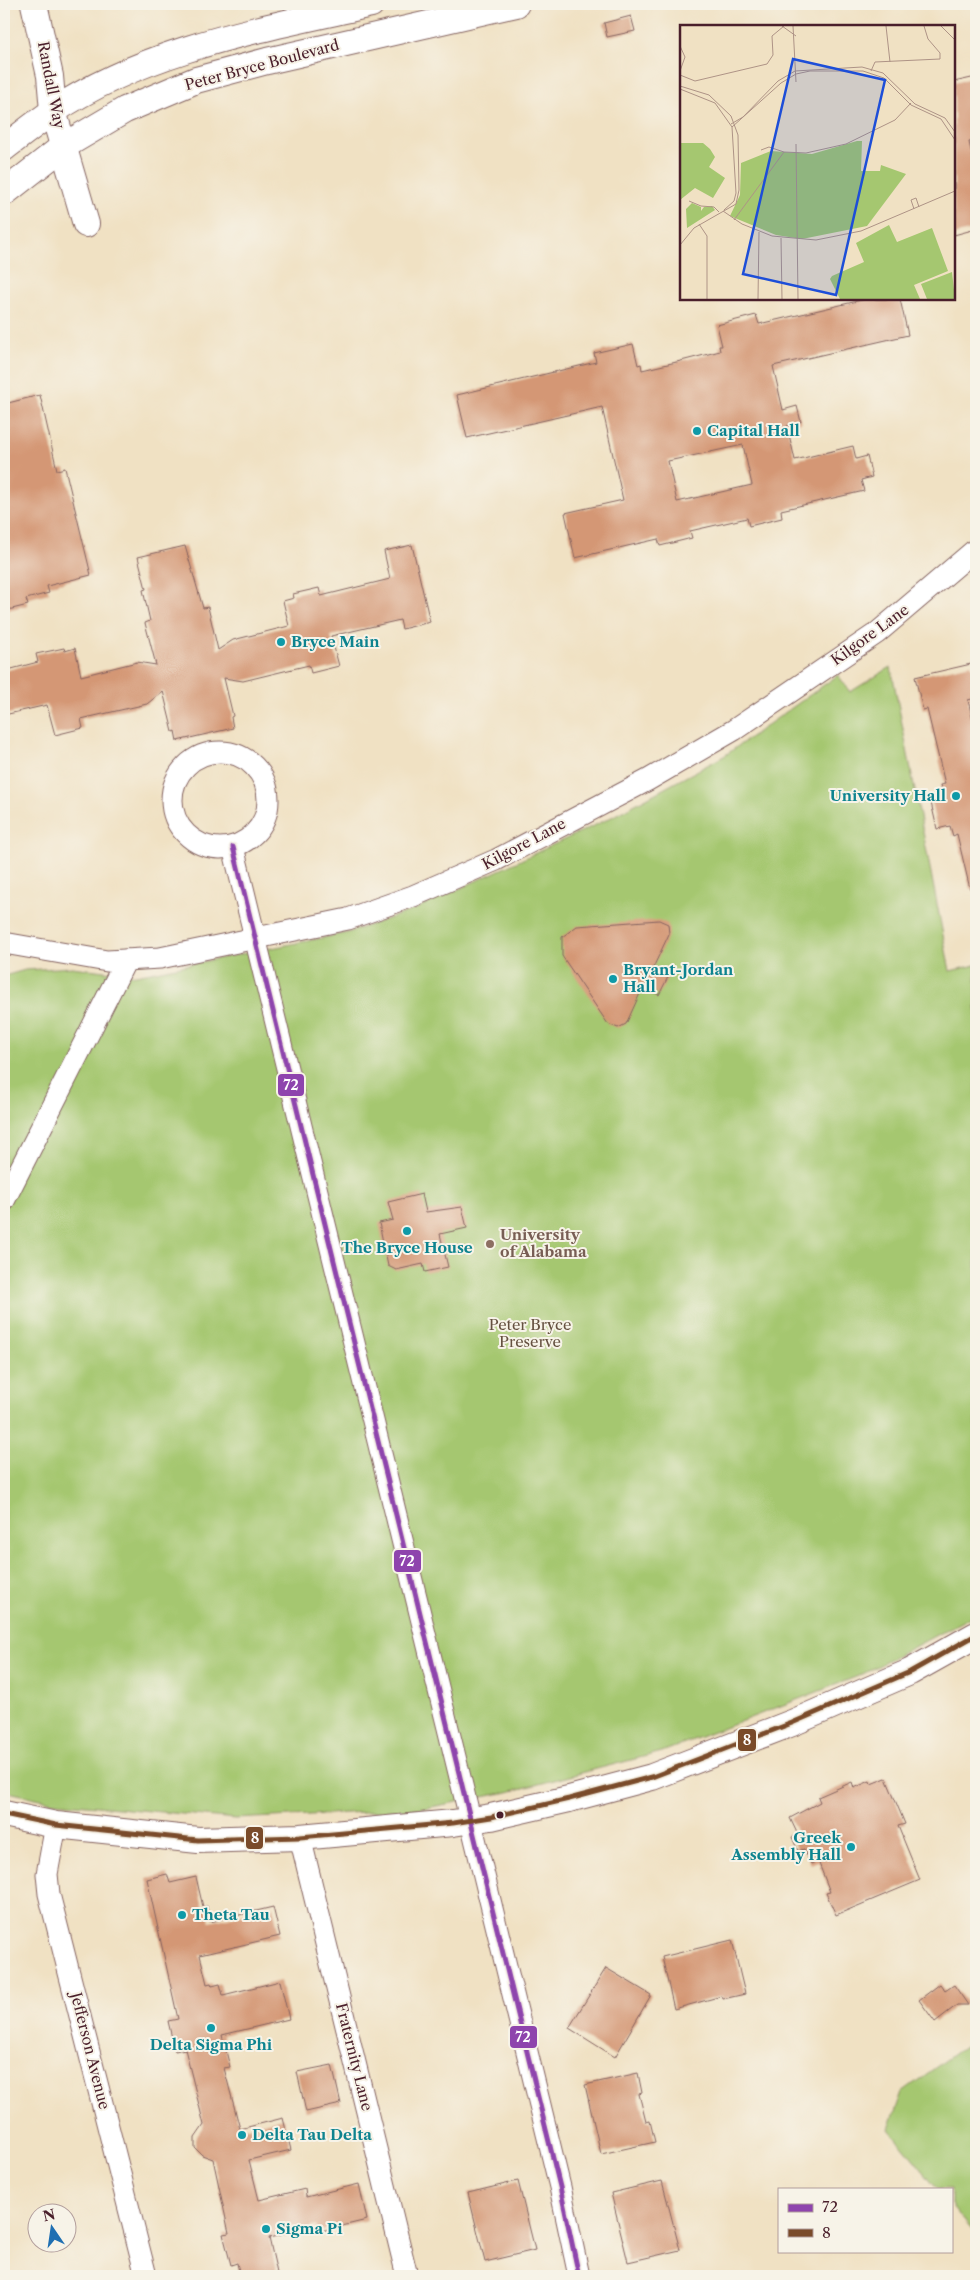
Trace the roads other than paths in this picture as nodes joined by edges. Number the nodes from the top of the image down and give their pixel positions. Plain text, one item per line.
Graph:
1 (34, 4) edge
2 (371, 4) edge
3 (516, 4) edge
4 (53, 111) junction
5 (64, 146) junction
6 (4, 148) edge
7 (4, 193) edge
8 (86, 224) dead end
9 (976, 549) edge
10 (233, 847) junction
11 (256, 940) junction
12 (4, 943) edge
13 (126, 960) junction
14 (4, 1201) edge
15 (976, 1635) edge
16 (4, 1814) edge
17 (472, 1820) junction
18 (56, 1825) junction
19 (300, 1837) junction
20 (146, 2276) edge
21 (406, 2276) edge
22 (579, 2276) edge

1 - 4 street, Randall Way
2 - 4 street
3 - 5 street, Peter Bryce Boulevard
4 - 5 street, Randall Way
4 - 6 street
5 - 7 street, Peter Bryce Boulevard
5 - 8 street, Randall Way
9 - 11 street, Kilgore Lane
10 - 10 street
10 - 11 street
11 - 13 street, Kilgore Lane
11 - 17 street
12 - 13 street, Kilgore Lane
13 - 14 street
15 - 17 street
16 - 18 street
17 - 19 street
17 - 22 street
18 - 19 street
18 - 20 street, Jefferson Avenue
19 - 21 street, Fraternity Lane

